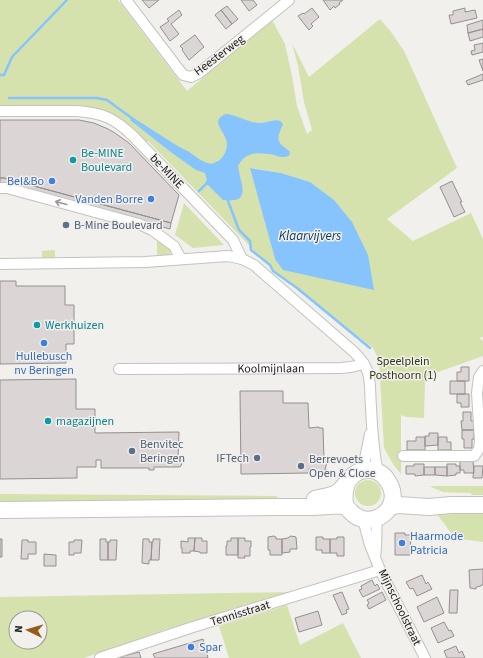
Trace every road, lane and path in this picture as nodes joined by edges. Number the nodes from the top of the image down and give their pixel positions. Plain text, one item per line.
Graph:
1 (126, 0) edge
2 (289, 0) edge
3 (0, 112) edge
4 (0, 188) edge
5 (242, 259) junction
6 (181, 260) junction
7 (0, 264) edge
8 (364, 364) junction
9 (119, 370) dead end
10 (483, 371) edge
11 (372, 422) junction
12 (481, 450) edge
13 (403, 456) dead end
14 (360, 471) junction
15 (378, 472) junction
16 (346, 482) junction
17 (393, 490) junction
18 (345, 504) junction
19 (451, 504) junction
20 (483, 505) edge
21 (293, 506) junction
22 (390, 507) junction
23 (0, 510) edge
24 (370, 519) junction
25 (380, 570) junction
26 (100, 658) edge
27 (425, 658) edge

1 - 2 street, Heesterweg
3 - 5 street, be-MINE
6 -> 4 street
5 - 6 street
5 - 8 street
6 - 7 street
8 - 9 street, Koolmijnlaan
8 - 11 street
10 - 12 street
11 - 14 street
11 - 15 street
12 - 13 street
14 - 15 main road
14 - 16 main road
15 - 17 main road
16 - 18 main road
16 - 21 main road
17 - 19 main road
17 - 22 main road
18 - 21 main road
18 - 24 main road
19 - 20 main road
19 - 22 main road
21 - 23 main road
22 - 24 main road
24 - 25 street, Mijnschoolstraat
25 - 26 street, Tennisstraat
25 - 27 street, Mijnschoolstraat

